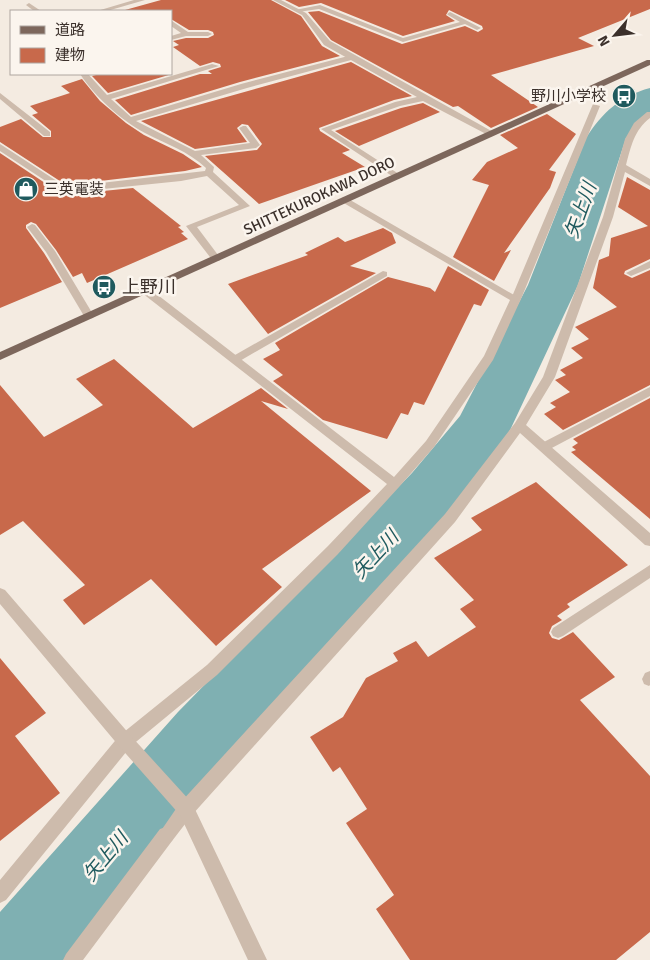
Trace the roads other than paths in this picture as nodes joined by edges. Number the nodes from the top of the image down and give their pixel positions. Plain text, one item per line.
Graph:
1 (142, 0) edge
2 (276, 0) edge
3 (110, 10) edge
4 (298, 10) junction
5 (450, 14) dead end
6 (466, 22) junction
7 (172, 23) edge
8 (477, 28) dead end
9 (186, 34) junction
10 (208, 34) dead end
11 (172, 38) edge
12 (352, 57) junction
13 (650, 62) edge
14 (215, 66) dead end
15 (85, 75) edge
16 (0, 95) edge
17 (105, 98) junction
18 (424, 98) junction
19 (11, 105) junction
20 (596, 106) dead end
21 (0, 108) edge
22 (650, 114) edge
23 (131, 120) junction
24 (243, 128) dead end
25 (491, 133) junction
26 (47, 134) dead end
27 (0, 147) edge
28 (196, 153) junction
29 (621, 166) junction
30 (209, 173) junction
31 (398, 176) junction
32 (650, 182) edge
33 (345, 200) junction
34 (32, 227) dead end
35 (216, 259) junction
36 (650, 264) edge
37 (632, 273) dead end
38 (383, 274) dead end
39 (146, 291) junction
40 (516, 299) junction
41 (90, 316) junction
42 (0, 356) edge
43 (234, 359) junction
44 (650, 391) edge
45 (519, 426) junction
46 (544, 447) junction
47 (395, 484) junction
48 (650, 541) edge
49 (650, 571) edge
50 (0, 594) edge
51 (558, 632) dead end
52 (125, 741) junction
53 (186, 809) junction
54 (0, 894) edge
55 (72, 960) edge
56 (258, 960) edge

1 - 3 street
2 - 4 street
4 - 6 street
4 - 12 street
5 - 6 street
6 - 8 street
7 - 9 street
9 - 10 street
9 - 11 street
12 - 18 street
12 - 23 street
13 - 25 main road, SHITTEKUROKAWA DORO
14 - 17 street
15 - 17 street
16 - 19 street
17 - 23 street
18 - 25 street
18 - 31 street
19 - 21 street
19 - 26 street
20 - 40 street
22 - 29 street
23 - 28 street
24 - 28 street
25 - 31 main road, SHITTEKUROKAWA DORO
27 - 30 street
28 - 30 street
29 - 32 street
29 - 45 street
30 - 35 street
31 - 33 main road, SHITTEKUROKAWA DORO
33 - 35 main road, SHITTEKUROKAWA DORO
33 - 40 street
34 - 41 street
35 - 39 main road, SHITTEKUROKAWA DORO
36 - 37 street
38 - 43 street
39 - 41 main road, SHITTEKUROKAWA DORO
39 - 43 street
40 - 47 street
41 - 42 main road, SHITTEKUROKAWA DORO
43 - 47 street
44 - 46 street
45 - 46 street
45 - 53 street
46 - 48 street
47 - 52 street
49 - 51 street
50 - 52 street
52 - 53 street
52 - 54 street
53 - 55 street
53 - 56 street

